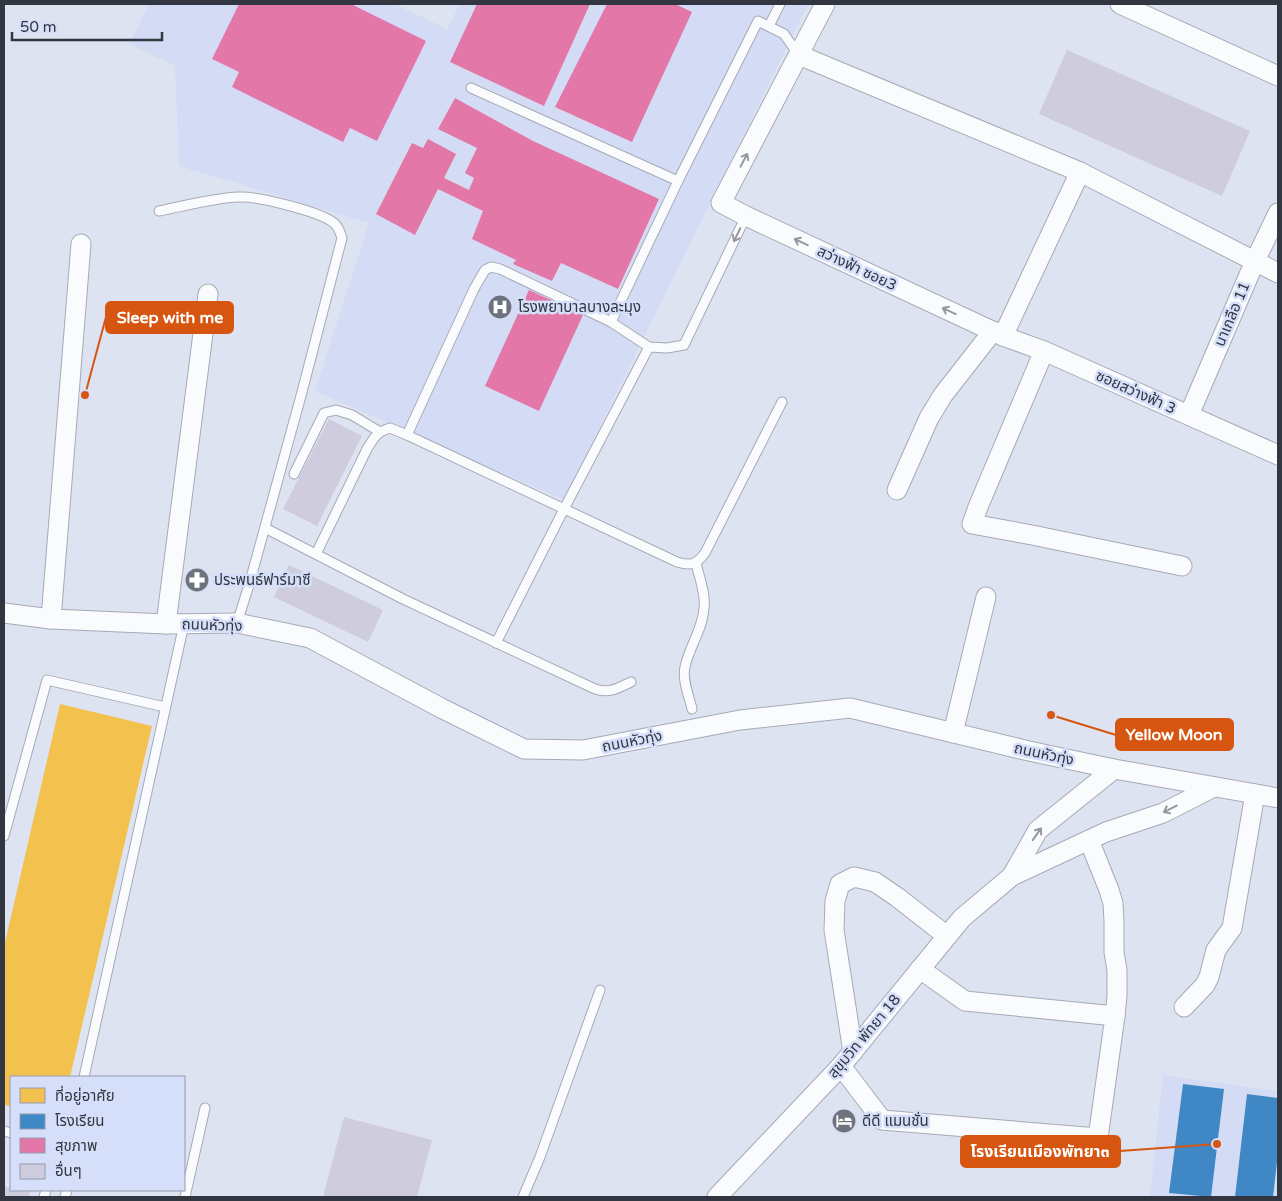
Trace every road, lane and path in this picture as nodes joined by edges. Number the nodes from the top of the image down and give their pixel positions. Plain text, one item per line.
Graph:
1 (780, 4) edge
2 (825, 4) edge
3 (1120, 4) edge
4 (1149, 10) edge
5 (770, 26) junction
6 (799, 55) junction
7 (1278, 76) edge
8 (471, 88) dead end
9 (1080, 172) junction
10 (678, 182) junction
11 (159, 211) dead end
12 (1278, 213) edge
13 (746, 216) junction
14 (80, 244) dead end
15 (1255, 262) junction
16 (1278, 273) edge
17 (208, 294) dead end
18 (611, 322) junction
19 (998, 334) junction
20 (649, 347) junction
21 (1044, 352) junction
22 (782, 402) dead end
23 (1189, 415) junction
24 (380, 432) junction
25 (408, 435) junction
26 (1278, 455) edge
27 (294, 474) dead end
28 (897, 490) dead end
29 (564, 509) junction
30 (265, 528) junction
31 (316, 554) junction
32 (696, 563) junction
33 (1182, 566) dead end
34 (986, 597) dead end
35 (4, 613) edge
36 (51, 619) junction
37 (237, 623) junction
38 (175, 624) junction
39 (496, 643) junction
40 (632, 682) dead end
41 (165, 707) junction
42 (692, 709) dead end
43 (953, 733) junction
44 (1114, 769) junction
45 (1214, 787) junction
46 (1255, 794) junction
47 (1278, 798) edge
48 (4, 836) edge
49 (1089, 840) junction
50 (1012, 876) junction
51 (947, 936) junction
52 (920, 969) junction
53 (600, 990) dead end
54 (1184, 1007) dead end
55 (1114, 1016) junction
56 (847, 1059) junction
57 (84, 1076) edge
58 (205, 1108) dead end
59 (185, 1197) edge
60 (523, 1197) edge
61 (717, 1197) edge

1 - 5 lane
2 - 6 street
3 - 4 street
4 - 7 street
5 - 6 lane
5 - 10 lane
6 - 9 street
13 -> 6 street, สว่างฟ้า ซอย3
8 - 10 lane
9 - 15 street
9 - 19 street
10 - 18 lane
11 - 30 lane
12 - 15 street, นาเกลือ 11
19 -> 13 street, สว่างฟ้า ซอย3
13 -> 20 lane
14 - 36 street
15 - 16 street
15 - 23 street, นาเกลือ 11
17 - 38 street
18 - 20 lane
18 - 25 lane
19 - 21 street, ซอยสว่างฟ้า 3
19 - 28 street
20 - 29 lane
21 - 23 street, ซอยสว่างฟ้า 3
21 - 33 street
22 - 32 lane
23 - 26 street, ซอยสว่างฟ้า 3
24 - 25 lane
24 - 27 lane
24 - 31 lane
25 - 29 lane
29 - 32 lane
29 - 39 lane
30 - 31 lane
30 - 37 lane
31 - 39 lane
32 - 42 lane
34 - 43 street
35 - 36 street, ถนนหัวทุ่ง
36 - 38 street, ถนนหัวทุ่ง
37 - 38 street, ถนนหัวทุ่ง
37 - 43 street, ถนนหัวทุ่ง
38 - 41 lane
39 - 40 lane
41 - 48 lane
41 - 57 lane
43 - 44 street, ถนนหัวทุ่ง
44 - 45 street, ถนนหัวทุ่ง
50 -> 44 street, สุขุมวิท พัทยา 18
45 - 46 street, ถนนหัวทุ่ง
45 -> 49 street, สุขุมวิท พัทยา 18
46 - 47 street, ถนนหัวทุ่ง
46 - 54 street
49 - 50 street, สุขุมวิท พัทยา 18
49 - 55 street
50 - 51 street, สุขุมวิท พัทยา 18
51 - 52 street, สุขุมวิท พัทยา 18
51 - 56 street
52 - 55 street
52 - 56 street, สุขุมวิท พัทยา 18
53 - 60 lane
55 - 56 street
56 - 61 street, สุขุมวิท พัทยา 18
58 - 59 lane

